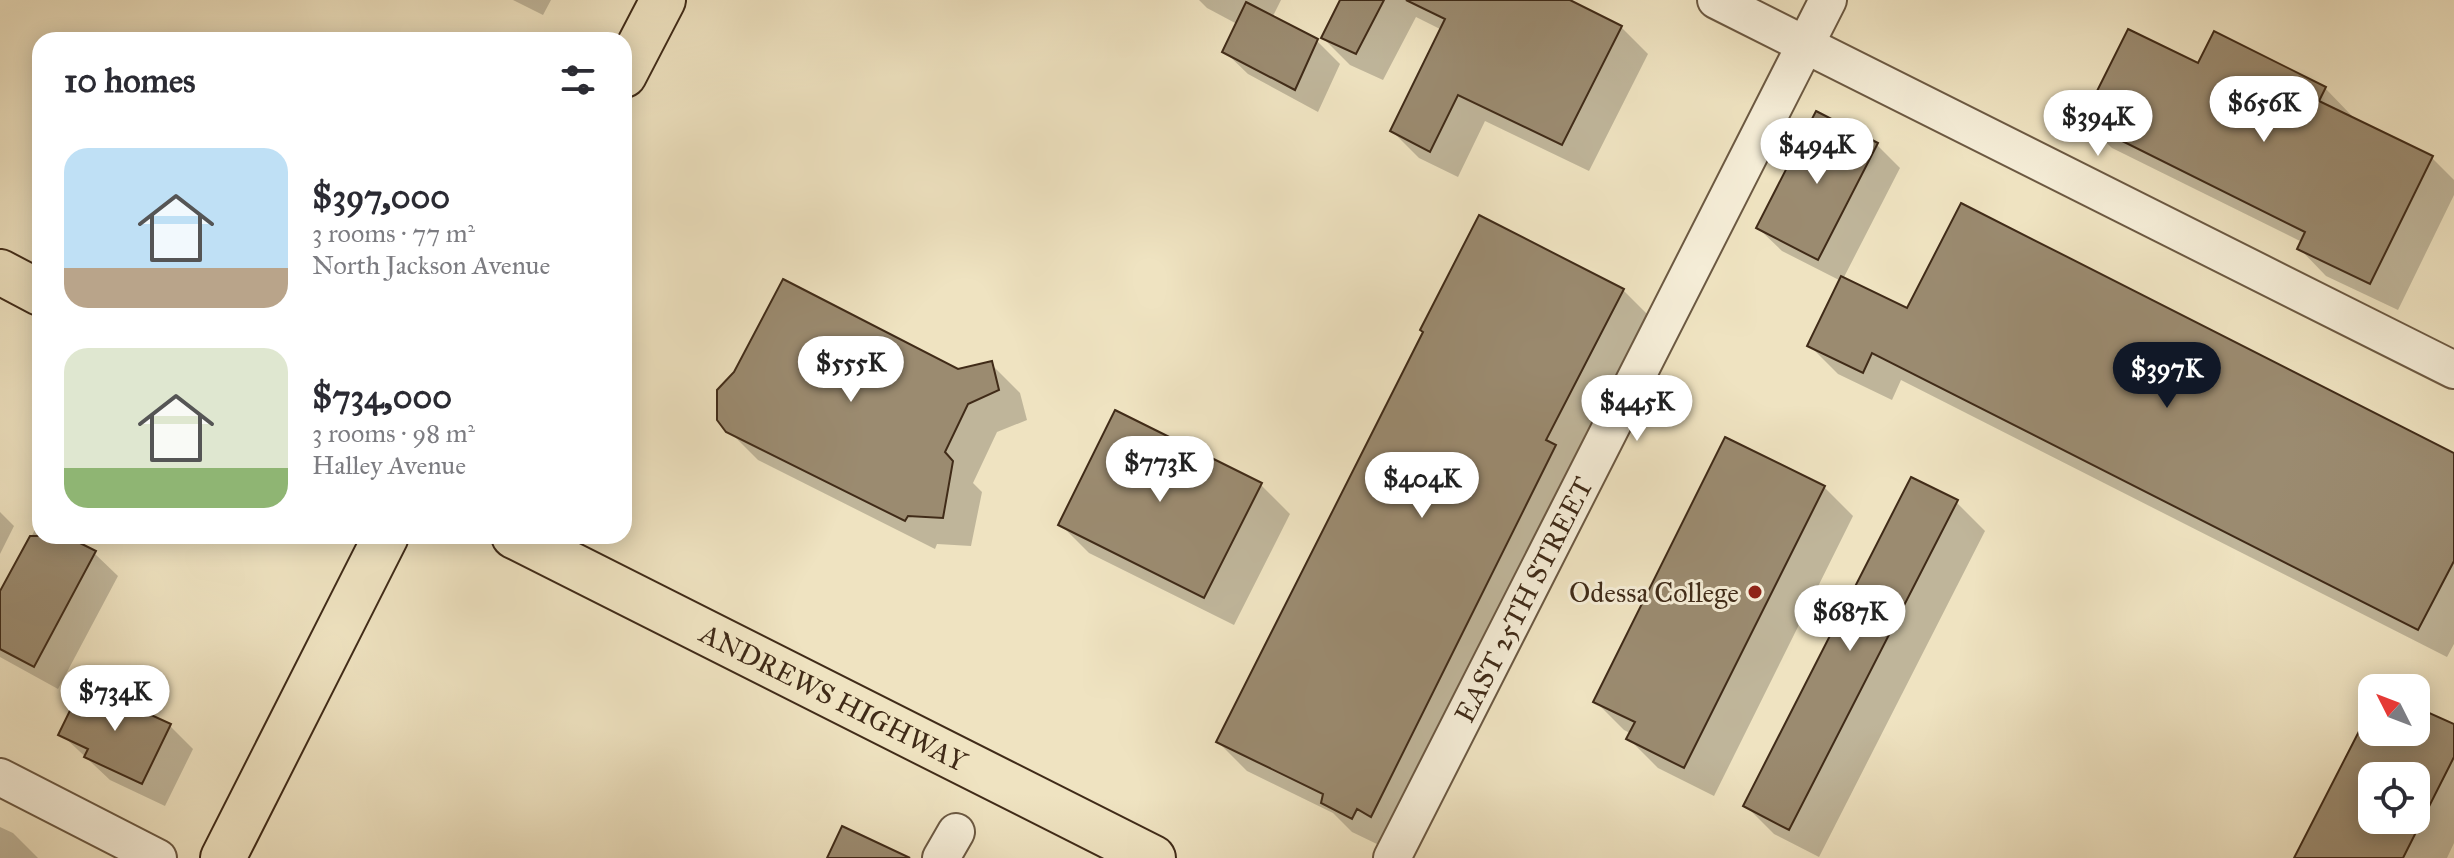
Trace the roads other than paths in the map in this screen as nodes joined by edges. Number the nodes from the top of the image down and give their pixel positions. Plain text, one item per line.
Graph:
1 (663, 0) edge
2 (1716, 0) edge
3 (1828, 0) edge
4 (1805, 45) junction
5 (632, 60) edge
6 (0, 272) edge
7 (32, 289) edge
8 (2454, 370) edge
9 (382, 544) edge
10 (530, 544) edge
11 (0, 777) edge
12 (158, 858) edge
13 (223, 858) edge
14 (1153, 858) edge
15 (1392, 858) edge

1 - 5 main road
2 - 4 street
3 - 4 street, EAST 25TH STREET
4 - 8 street
4 - 15 street, EAST 25TH STREET
6 - 7 main road
9 - 13 main road
10 - 14 main road, ANDREWS HIGHWAY
11 - 12 street

